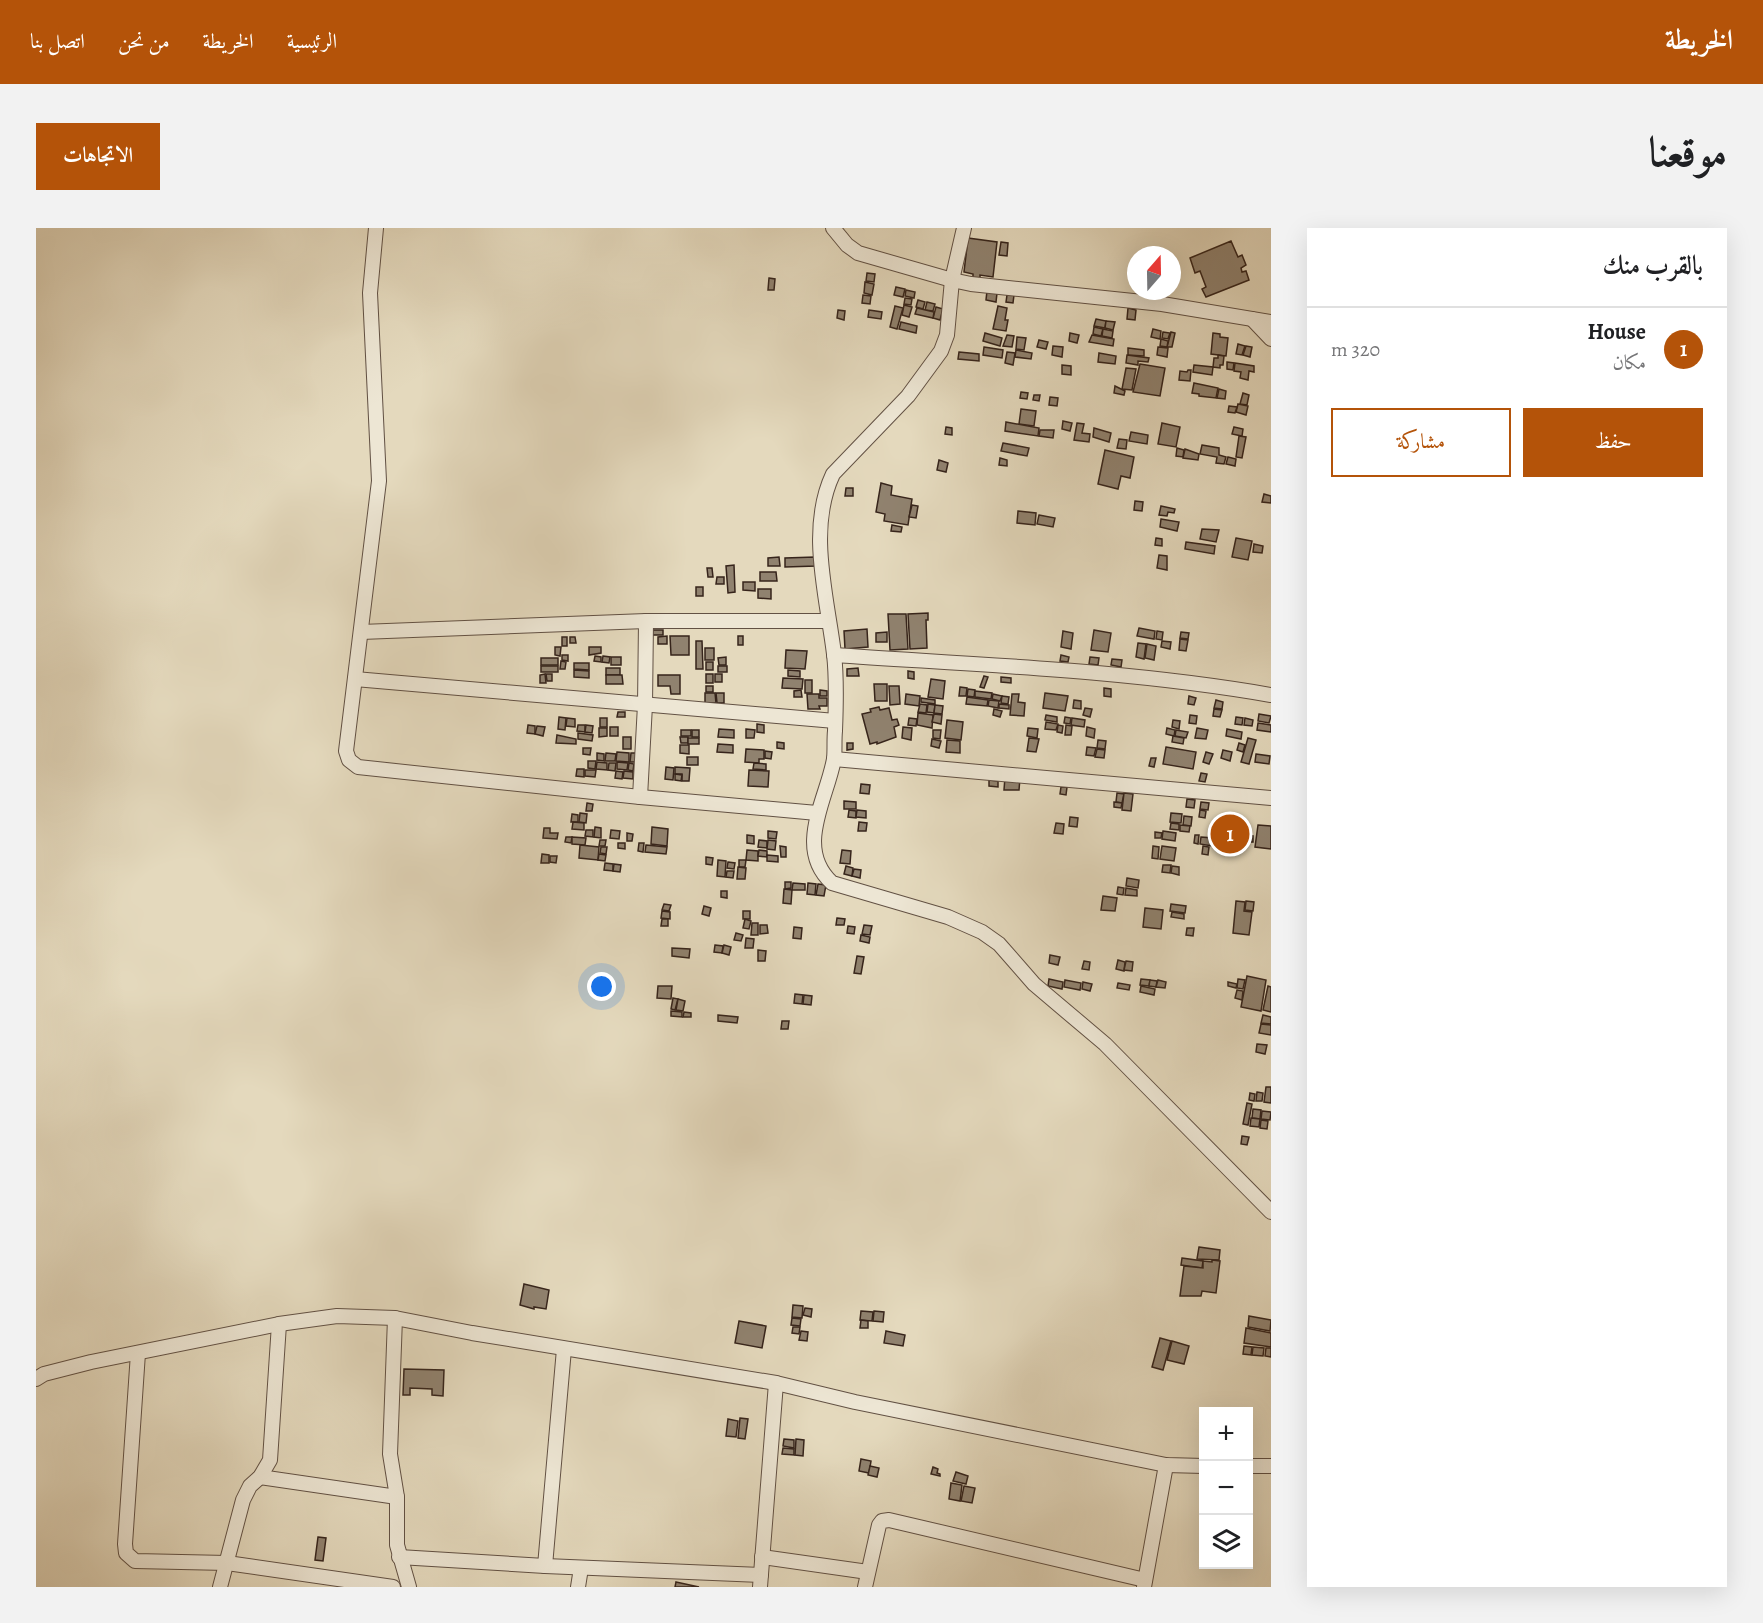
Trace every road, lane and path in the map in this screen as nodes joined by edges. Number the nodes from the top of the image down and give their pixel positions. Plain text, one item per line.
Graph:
1 (376, 228) edge
2 (833, 228) edge
3 (964, 228) edge
4 (952, 280) junction
5 (1252, 319) junction
6 (1271, 322) edge
7 (1271, 339) edge
8 (646, 621) junction
9 (828, 621) junction
10 (361, 632) junction
11 (834, 655) junction
12 (355, 680) junction
13 (1271, 695) edge
14 (645, 705) junction
15 (835, 721) junction
16 (834, 759) junction
17 (640, 797) junction
18 (1271, 798) edge
19 (817, 813) junction
20 (1271, 1212) edge
21 (395, 1318) junction
22 (279, 1324) junction
23 (564, 1349) junction
24 (138, 1353) junction
25 (36, 1379) edge
26 (776, 1383) junction
27 (1166, 1465) junction
28 (1199, 1466) edge
29 (1253, 1466) edge
30 (1271, 1466) edge
31 (260, 1477) junction
32 (397, 1497) junction
33 (399, 1557) junction
34 (762, 1557) junction
35 (228, 1563) junction
36 (545, 1566) junction
37 (581, 1568) junction
38 (868, 1572) junction
39 (760, 1581) edge
40 (1145, 1583) edge
41 (220, 1587) edge
42 (393, 1587) edge
43 (409, 1587) edge
44 (578, 1587) edge
45 (865, 1587) edge

1 - 10 street
2 - 4 street
3 - 4 street
4 - 5 street
4 - 9 street
5 - 6 street
5 - 7 street
8 - 9 street
8 - 10 street
8 - 14 street
9 - 11 street
10 - 12 street
11 - 13 street
11 - 15 street
12 - 14 street
12 - 17 street
14 - 15 street
14 - 17 street
15 - 16 street
16 - 18 street
16 - 19 street
17 - 19 street
19 - 20 street
21 - 22 street
21 - 23 street
21 - 32 street
22 - 24 street
22 - 31 street
23 - 26 street
23 - 36 street
24 - 25 street
24 - 35 street
26 - 27 street
26 - 34 street
27 - 28 street
27 - 40 street
29 - 30 street
31 - 32 street
31 - 35 street
32 - 33 street
33 - 36 street
33 - 43 street
34 - 38 street
34 - 39 street
35 - 41 street
35 - 42 street
36 - 37 street
37 - 39 street
37 - 44 street
38 - 40 street
38 - 45 street

